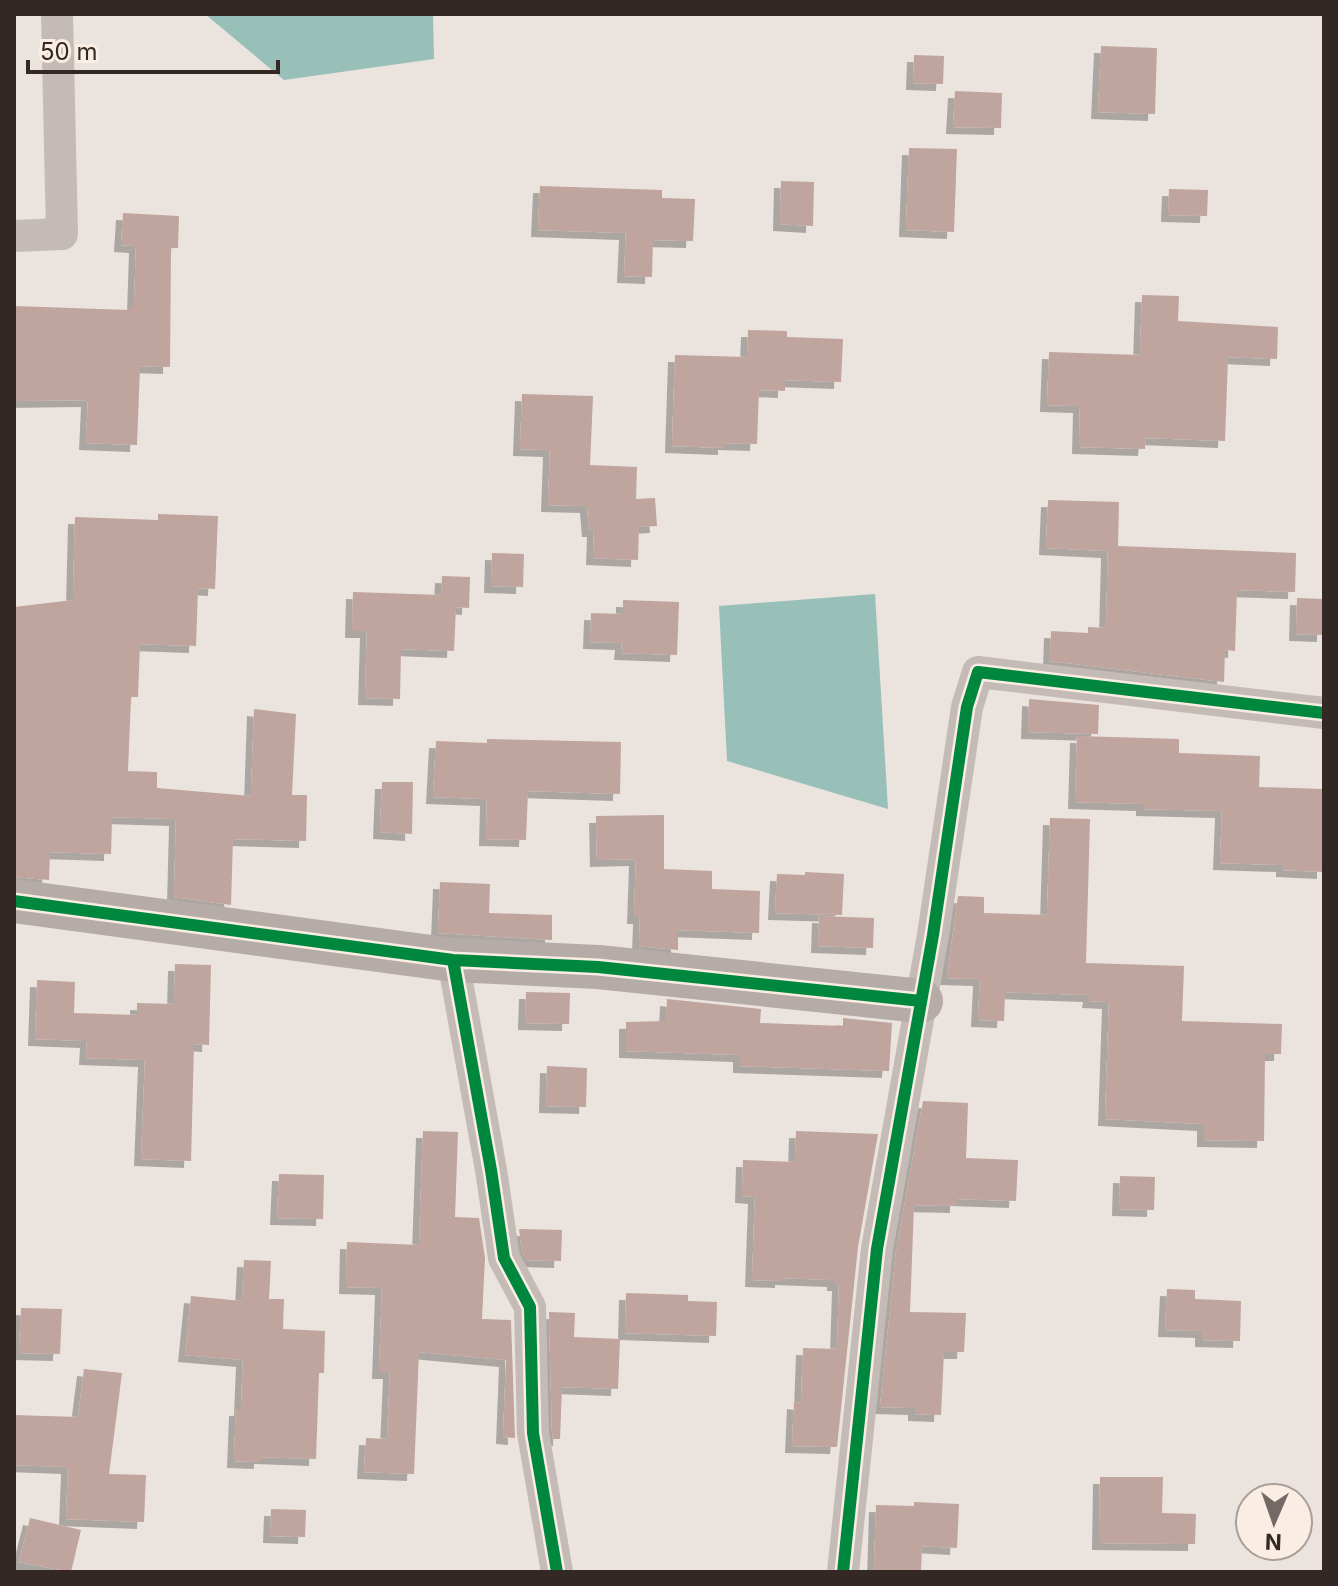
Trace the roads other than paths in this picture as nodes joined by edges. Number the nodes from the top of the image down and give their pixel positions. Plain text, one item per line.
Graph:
1 (57, 14) edge
2 (14, 236) edge
3 (1324, 713) edge
4 (14, 901) edge
5 (453, 960) junction
6 (921, 1001) junction
7 (557, 1572) edge
8 (843, 1572) edge

1 - 2 street
3 - 6 street
4 - 5 street
5 - 6 street
5 - 7 street
6 - 8 street

